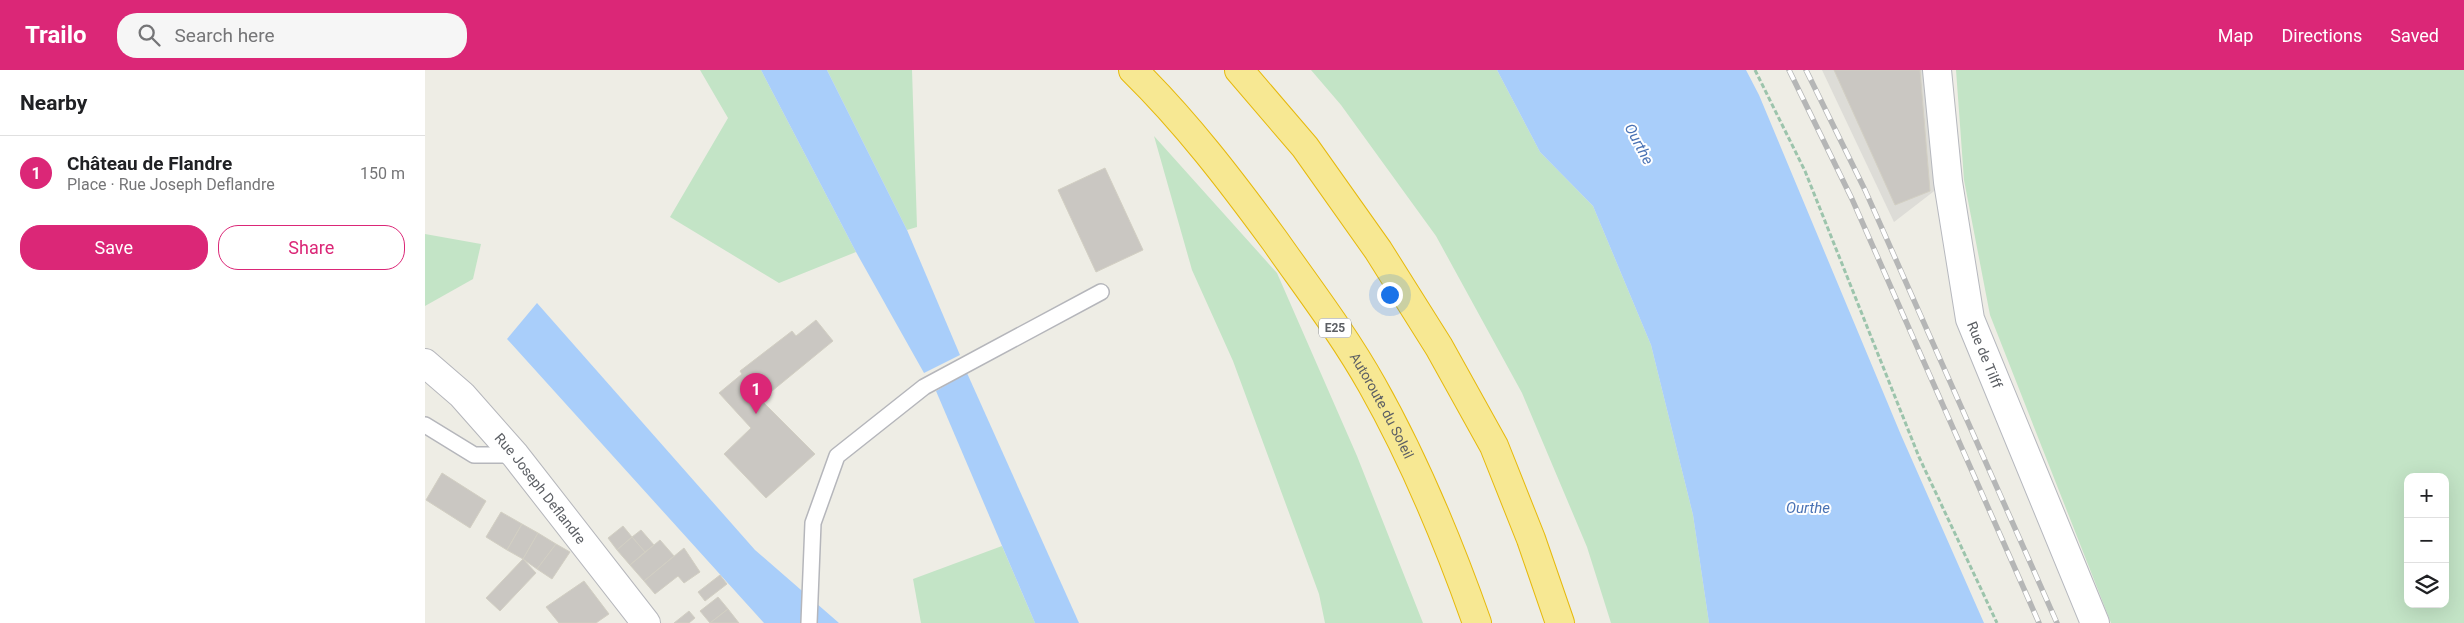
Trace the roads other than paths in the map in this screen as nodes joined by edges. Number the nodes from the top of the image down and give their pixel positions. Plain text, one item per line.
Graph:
1 (1133, 70) edge
2 (1239, 70) edge
3 (1937, 70) edge
4 (1101, 292) dead end
5 (425, 363) edge
6 (425, 426) edge
7 (515, 455) junction
8 (646, 623) edge
9 (809, 623) edge
10 (1477, 623) edge
11 (1560, 623) edge
12 (2095, 623) edge

1 - 10 highway, Autoroute du Soleil / E25
2 - 11 highway
3 - 12 main road, Rue de Tilff
4 - 9 lane
5 - 7 main road, Rue Joseph Deflandre
6 - 7 lane
7 - 8 main road, Rue Joseph Deflandre

